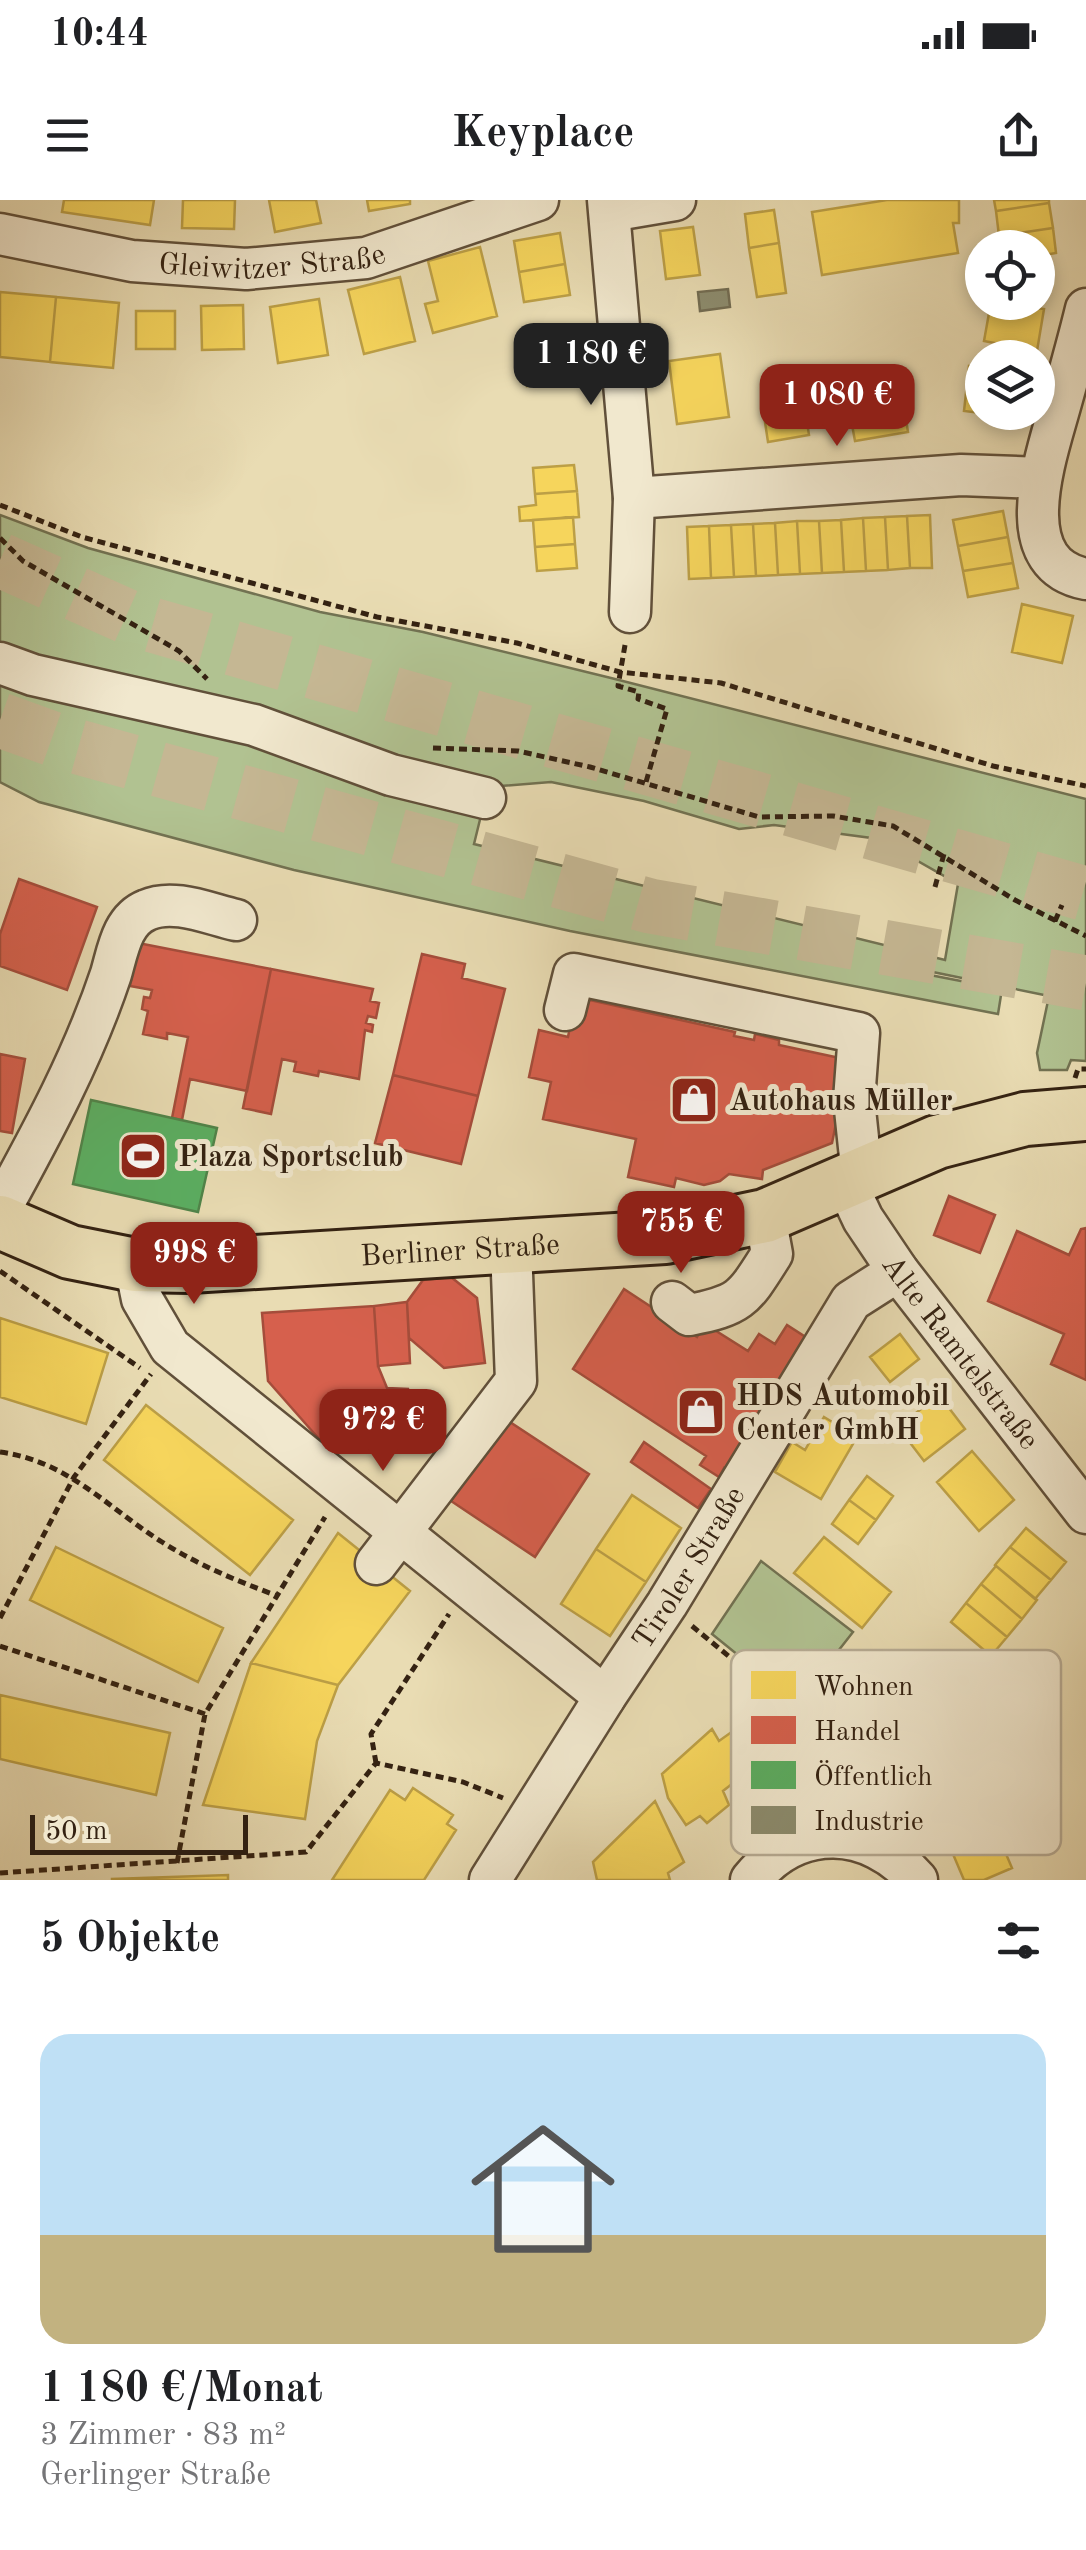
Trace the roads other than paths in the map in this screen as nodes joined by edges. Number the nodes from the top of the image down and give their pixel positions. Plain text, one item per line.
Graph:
1 (538, 200) edge
2 (675, 200) edge
3 (609, 205) edge
4 (0, 234) edge
5 (1086, 310) edge
6 (1041, 478) junction
7 (634, 498) junction
8 (1086, 580) edge
9 (630, 612) dead end
10 (0, 663) edge
11 (485, 798) dead end
12 (236, 920) dead end
13 (564, 1010) dead end
14 (1086, 1114) edge
15 (854, 1179) junction
16 (0, 1210) edge
17 (765, 1216) junction
18 (0, 1222) edge
19 (510, 1248) junction
20 (135, 1266) junction
21 (898, 1271) junction
22 (672, 1302) dead end
23 (1086, 1513) edge
24 (398, 1531) junction
25 (376, 1564) dead end
26 (604, 1696) junction
27 (774, 1855) edge
28 (892, 1855) edge
29 (490, 1880) edge
30 (751, 1880) edge
31 (917, 1880) edge

1 - 4 street, Gleiwitzer Straße
2 - 3 street
3 - 7 street
5 - 6 street
6 - 7 street
6 - 8 street
7 - 9 street
10 - 11 street
12 - 16 street
13 - 15 street
14 - 15 main road, Berliner Straße
15 - 17 main road, Berliner Straße
15 - 21 street, Alte Ramtelstraße
17 - 19 main road, Berliner Straße
17 - 22 street
18 - 20 main road, Berliner Straße
19 - 20 main road, Berliner Straße
19 - 24 street
20 - 24 street
21 - 23 street, Alte Ramtelstraße
21 - 26 street, Tiroler Straße
24 - 25 street
24 - 26 street
26 - 29 street, Tiroler Straße
27 - 30 street
28 - 31 street

